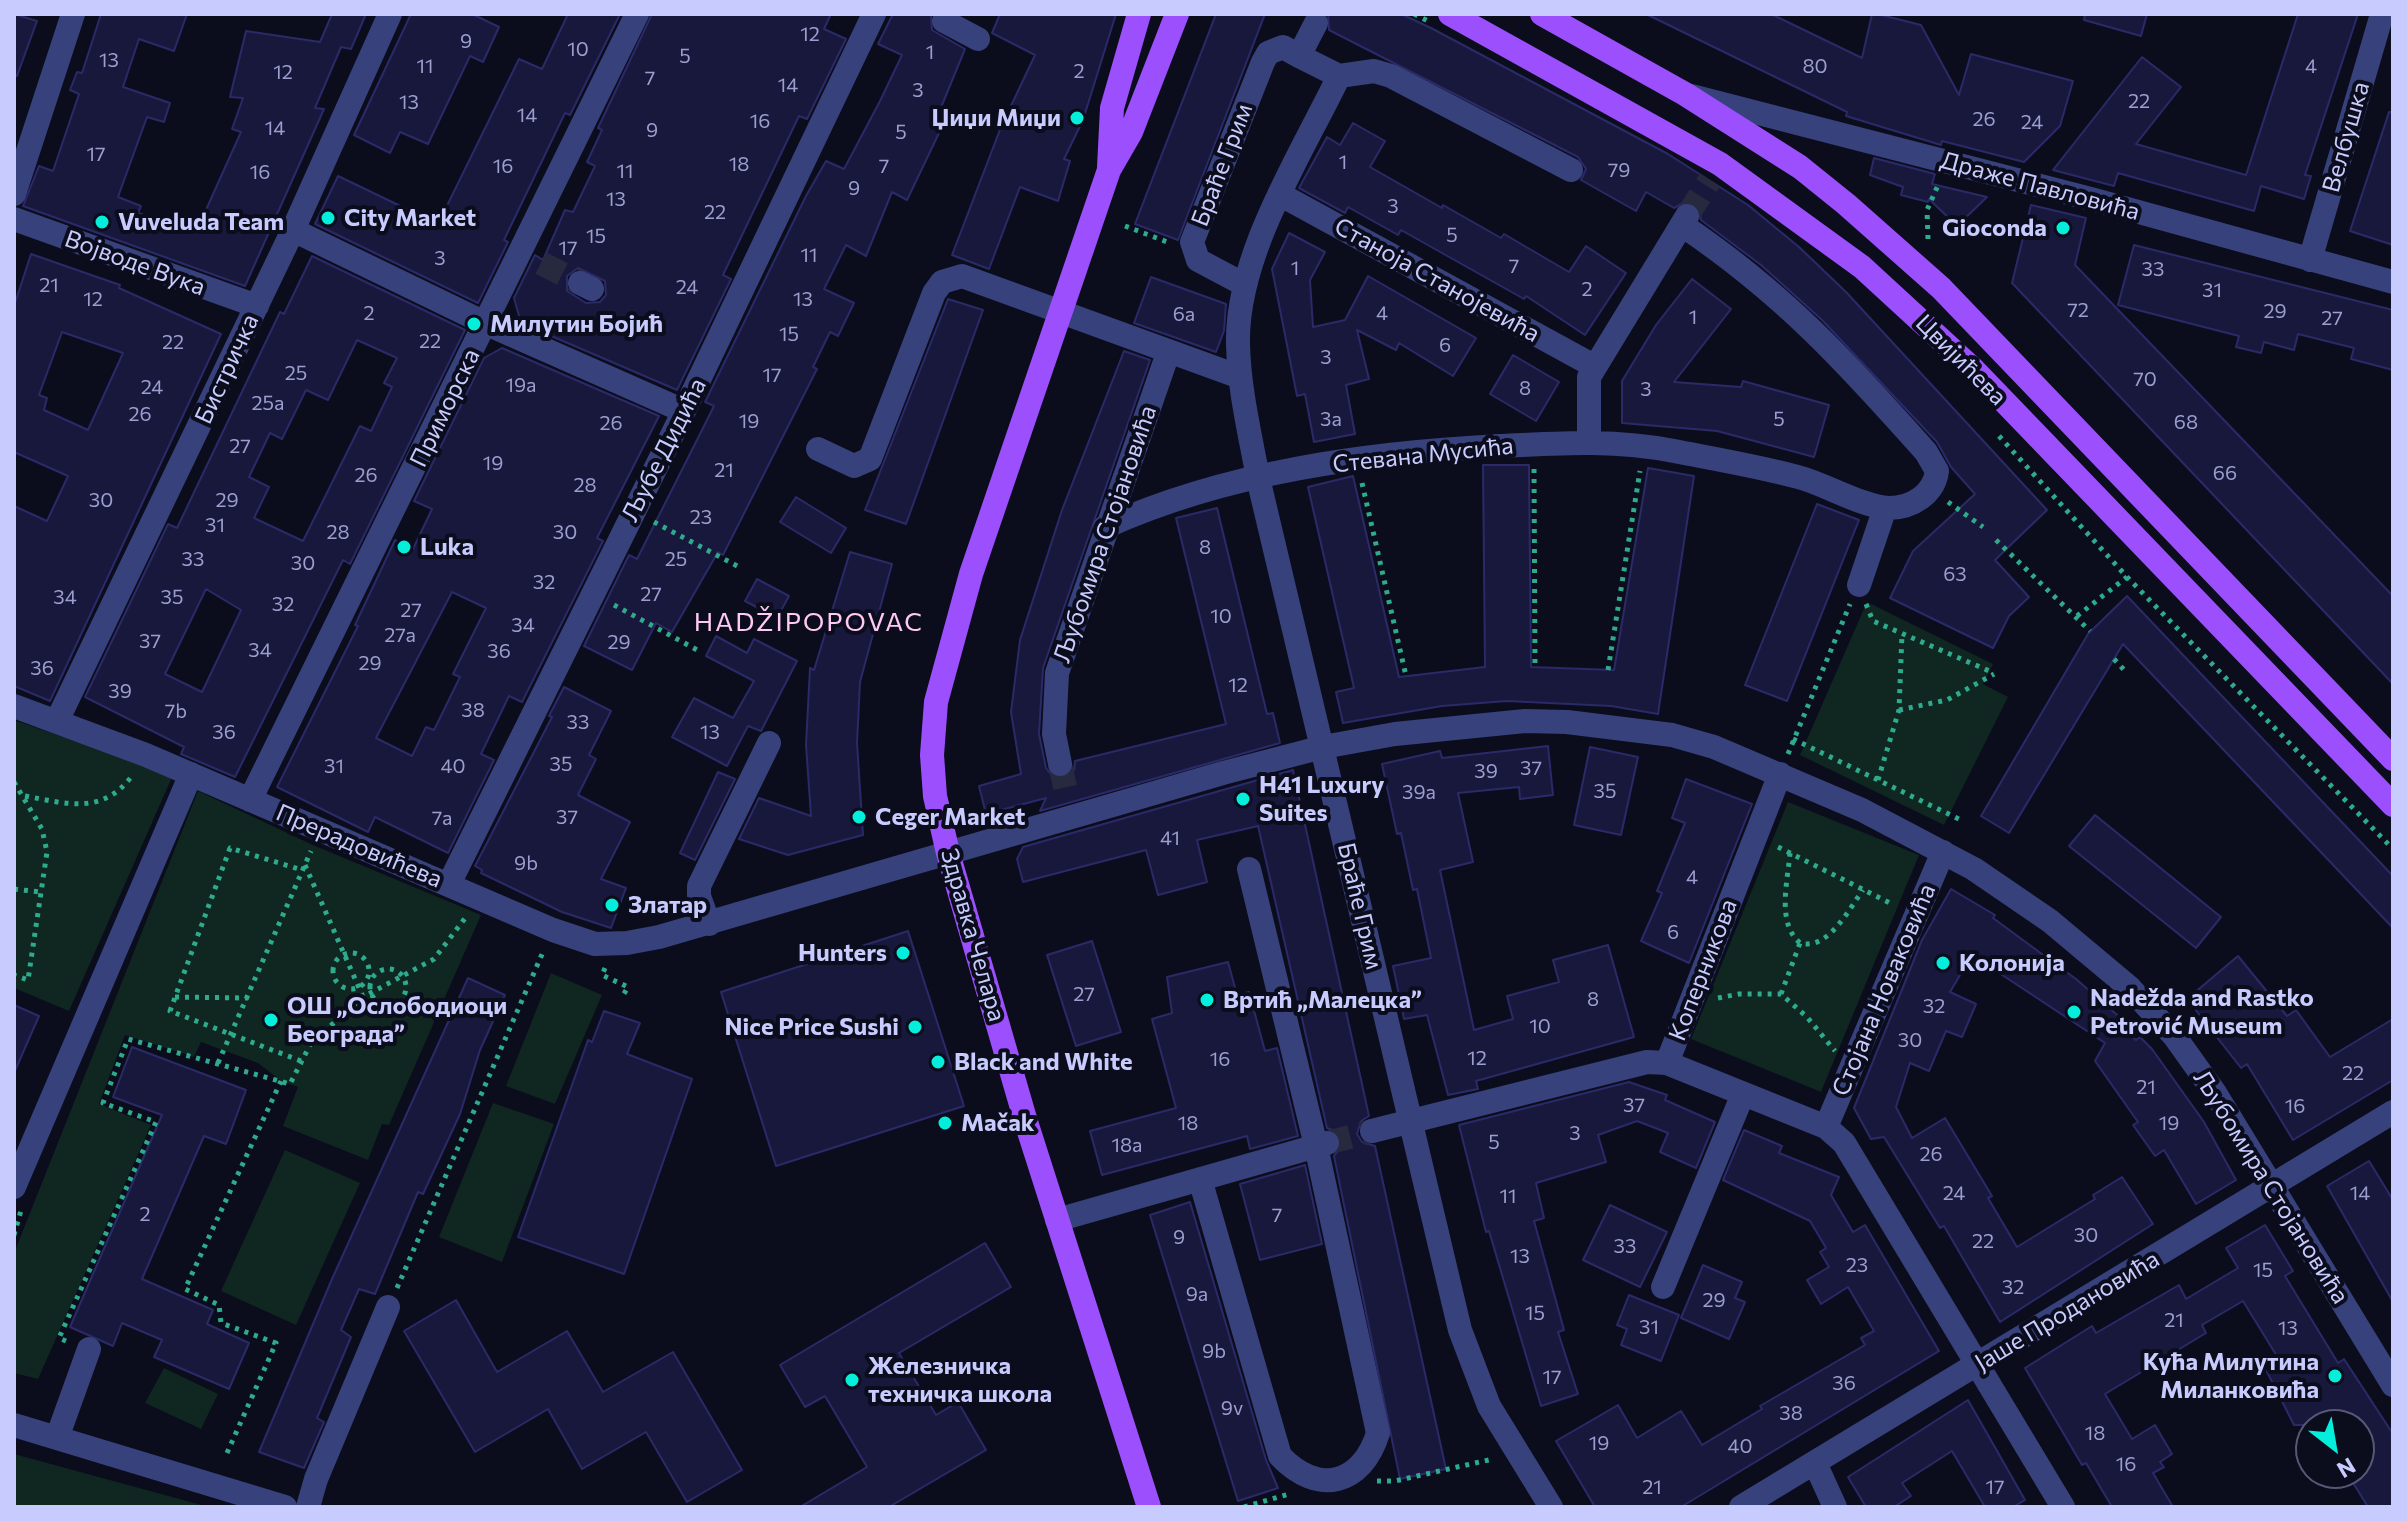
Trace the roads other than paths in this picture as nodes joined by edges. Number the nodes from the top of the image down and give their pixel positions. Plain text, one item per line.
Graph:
1 (73, 14) edge
2 (390, 14) edge
3 (637, 14) edge
4 (874, 14) edge
5 (1139, 14) edge
6 (1177, 14) edge
7 (1542, 14) edge
8 (2382, 14) edge
9 (944, 21) dead end
10 (1445, 21) edge
11 (1316, 23) dead end
12 (978, 39) dead end
13 (1299, 56) junction
14 (1339, 76) junction
15 (1685, 94) junction
16 (1109, 170) junction
17 (1571, 170) dead end
18 (14, 194) edge
19 (1281, 195) junction
20 (14, 219) edge
21 (293, 230) junction
22 (2310, 260) junction
23 (2393, 282) edge
24 (1245, 285) junction
25 (257, 306) junction
26 (1059, 312) junction
27 (487, 324) junction
28 (1168, 353) junction
29 (1594, 366) junction
30 (1240, 377) junction
31 (684, 411) junction
32 (1589, 441) junction
33 (818, 449) dead end
34 (1258, 478) junction
35 (1885, 508) junction
36 (1105, 527) junction
37 (1859, 585) road end
38 (14, 706) edge
39 (57, 721) junction
40 (769, 743) dead end
41 (1323, 747) junction
42 (2389, 747) edge
43 (1060, 764) tunnel mouth
44 (191, 774) junction
45 (1780, 774) junction
46 (250, 800) junction
47 (2393, 805) edge
48 (1943, 852) junction
49 (948, 853) junction
50 (1249, 869) dead end
51 (449, 884) junction
52 (709, 924) junction
53 (1667, 1063) junction
54 (1743, 1094) junction
55 (2393, 1112) edge
56 (1410, 1122) junction
57 (1826, 1127) junction
58 (1372, 1131) tunnel mouth
59 (1321, 1145) junction
60 (1200, 1179) junction
61 (2273, 1185) junction
62 (14, 1187) edge
63 (1057, 1220) junction
64 (1663, 1287) dead end
65 (388, 1307) road end
66 (89, 1349) road end
67 (1978, 1366) junction
68 (2393, 1385) edge
69 (14, 1425) edge
70 (57, 1438) junction
71 (1815, 1463) junction
72 (237, 1500) edge
73 (285, 1507) edge
74 (308, 1507) edge
75 (1149, 1507) edge
76 (1551, 1507) edge
77 (1741, 1507) edge
78 (1835, 1507) edge
79 (2063, 1507) edge

1 - 18 street
2 - 21 street, Бистричка
3 - 27 street, Приморска
4 - 31 street, Љубе Дидића
5 - 16 main road, Здравка Челара
6 - 16 main road, Здравка Челара
7 - 15 main road, Цвијићева
8 - 22 street, Велбушка
9 - 12 street
10 - 47 main road, Цвијићева
11 - 13 street
13 - 14 street
13 - 24 street, Браће Грим
14 - 17 street
14 - 19 street, Браће Грим
15 - 22 street, Драже Павловића
15 - 42 main road, Цвијићева
16 - 26 main road, Здравка Челара
19 - 24 street, Браће Грим
19 - 29 street, Станоја Станојевића
20 - 25 street, Војводе Вука
21 - 25 street, Бистричка
21 - 27 street
22 - 23 street, Драже Павловића
24 - 30 street, Браће Грим
25 - 39 street, Бистричка
26 - 28 street
26 - 33 street
26 - 49 main road, Здравка Челара
27 - 31 street
27 - 46 street, Приморска
28 - 30 street
28 - 36 street, Љубомира Стојановића
29 - 32 street
29 - 35 street
30 - 34 street, Браће Грим
31 - 51 street, Љубе Дидића
32 - 34 street, Стевана Мусића
32 - 35 street, Стевана Мусића
34 - 36 street, Стевана Мусића
34 - 41 street, Браће Грим
35 - 37 street
36 - 43 street, Љубомира Стојановића
38 - 39 street, Прерадовићева
39 - 44 street, Прерадовићева
40 - 52 street
41 - 45 street, Љубомира Стојановића
41 - 49 street, Љубомира Стојановића
41 - 56 street, Браће Грим
44 - 46 street, Прерадовићева
44 - 62 street
45 - 48 street, Љубомира Стојановића
45 - 53 street, Коперникова
46 - 51 street, Прерадовићева
48 - 57 street, Стојана Новаковића
48 - 61 street, Љубомира Стојановића
49 - 52 street, Прерадовићева
49 - 63 main road, Здравка Челара
50 - 59 street
51 - 52 street, Прерадовићева
53 - 54 street, Стојана Новаковића
53 - 56 street, Коперникова
54 - 57 street, Стојана Новаковића
54 - 64 street
55 - 61 street, Јаше Продановића
56 - 58 street, Коперникова
56 - 76 street, Браће Грим
57 - 67 street, Стојана Новаковића
59 - 60 street
59 - 60 street
60 - 63 street
61 - 67 street, Јаше Продановића
61 - 68 street, Љубомира Стојановића
63 - 75 main road, Здравка Челара
65 - 74 street
66 - 70 street
67 - 71 street, Јаше Продановића
67 - 79 street, Стојана Новаковића
69 - 70 street
70 - 72 street
71 - 77 street, Јаше Продановића
71 - 78 street
72 - 73 street

